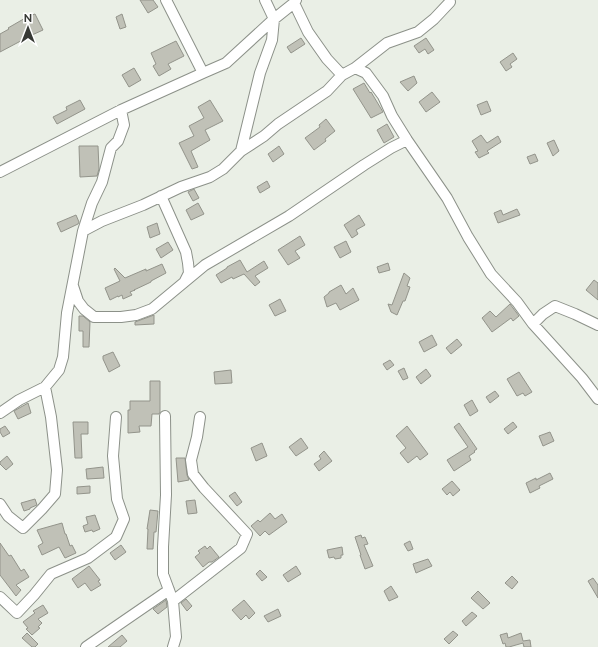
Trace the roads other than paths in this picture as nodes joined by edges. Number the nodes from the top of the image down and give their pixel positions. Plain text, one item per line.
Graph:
1 (166, 0) edge
2 (266, 0) edge
3 (451, 1) edge
4 (295, 2) edge
5 (274, 19) junction
6 (355, 68) junction
7 (203, 73) junction
8 (342, 75) junction
9 (121, 110) junction
10 (407, 140) junction
11 (241, 152) junction
12 (0, 172) edge
13 (161, 196) junction
14 (83, 231) junction
15 (185, 281) junction
16 (73, 286) junction
17 (533, 324) junction
18 (598, 325) edge
19 (45, 387) junction
20 (598, 399) edge
21 (0, 413) edge
22 (165, 416) dead end
23 (116, 417) dead end
24 (200, 417) dead end
25 (0, 504) edge
26 (169, 590) junction
27 (0, 597) edge
28 (173, 601) junction
29 (86, 647) edge
30 (173, 647) edge

1 - 7 street
2 - 5 street
3 - 6 street
4 - 5 street
4 - 8 street
5 - 7 street
5 - 11 street
6 - 8 street
6 - 10 street
7 - 9 street
8 - 11 street
9 - 12 street
9 - 14 street
10 - 15 street
10 - 17 street
11 - 13 street
13 - 14 street
13 - 15 street
14 - 16 street
15 - 16 street
16 - 19 street
17 - 18 street
17 - 20 street
19 - 21 street
19 - 25 street
22 - 26 street
23 - 27 street
24 - 28 street
26 - 28 street
26 - 29 street
28 - 30 street

